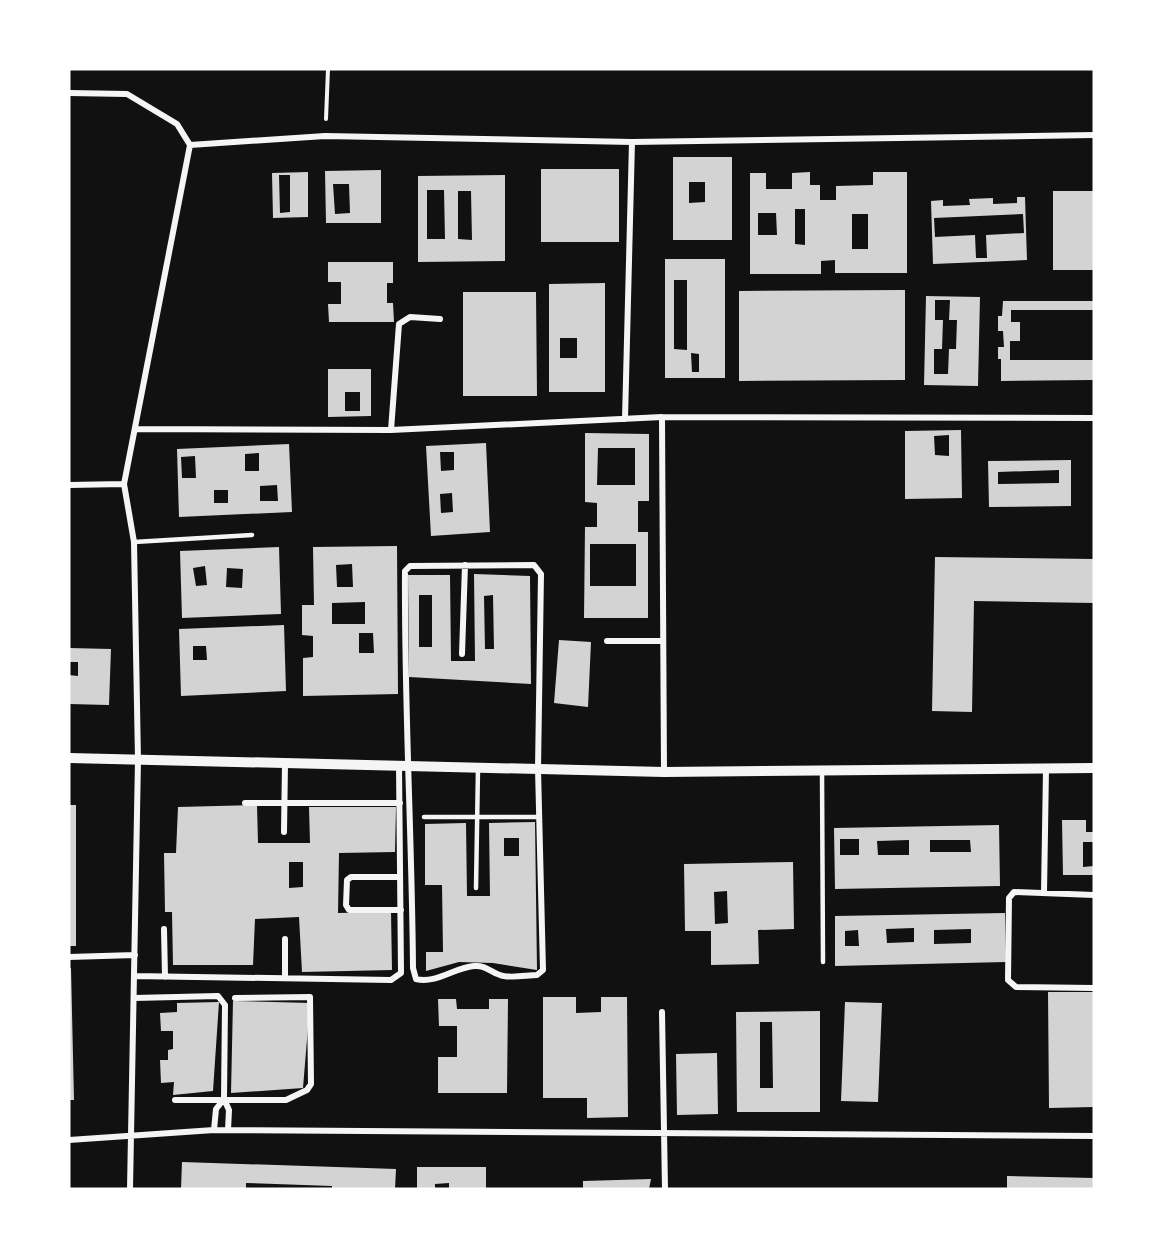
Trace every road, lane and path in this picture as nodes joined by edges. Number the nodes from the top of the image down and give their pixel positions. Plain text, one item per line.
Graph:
1 (328, 69) edge
2 (69, 93) edge
3 (1094, 135) edge
4 (325, 136) junction
5 (632, 142) junction
6 (190, 145) junction
7 (440, 319) dead end
8 (662, 417) junction
9 (1094, 418) edge
10 (625, 419) junction
11 (135, 429) junction
12 (391, 430) junction
13 (69, 484) edge
14 (124, 484) junction
15 (252, 535) dead end
16 (134, 542) junction
17 (465, 566) junction
18 (607, 641) dead end
19 (663, 641) junction
20 (462, 654) dead end
21 (69, 758) edge
22 (138, 760) junction
23 (285, 763) junction
24 (405, 766) junction
25 (478, 768) junction
26 (1094, 768) edge
27 (538, 769) junction
28 (1046, 769) junction
29 (822, 771) junction
30 (664, 772) junction
31 (245, 803) dead end
32 (283, 803) junction
33 (400, 803) junction
34 (424, 817) dead end
35 (477, 817) junction
36 (539, 817) junction
37 (284, 832) dead end
38 (400, 877) junction
39 (476, 888) dead end
40 (1044, 893) junction
41 (1094, 895) edge
42 (401, 910) junction
43 (164, 929) dead end
44 (285, 939) dead end
45 (135, 955) junction
46 (69, 957) edge
47 (823, 962) dead end
48 (134, 976) junction
49 (165, 977) junction
50 (285, 978) junction
51 (1094, 988) edge
52 (134, 998) junction
53 (236, 998) dead end
54 (662, 1012) dead end
55 (175, 1100) dead end
56 (224, 1100) junction
57 (214, 1130) junction
58 (228, 1130) junction
59 (663, 1134) junction
60 (131, 1136) junction
61 (1094, 1136) edge
62 (69, 1140) edge
63 (130, 1189) edge
64 (665, 1189) edge

1 - 4 path
2 - 6 street
3 - 5 street
4 - 5 street
4 - 6 street
5 - 10 street
6 - 11 street
7 - 12 street
8 - 9 street
8 - 10 street
8 - 19 street
10 - 12 street
11 - 12 street
11 - 14 street
13 - 14 street
14 - 16 street
15 - 16 lane
16 - 22 street
17 - 20 street
17 - 24 street
17 - 27 street
18 - 19 street
19 - 30 street
21 - 22 street
22 - 23 street
22 - 45 street
23 - 24 street
23 - 32 street
24 - 25 street
24 - 33 street
24 - 36 street
25 - 27 street
25 - 35 lane
26 - 28 street
27 - 30 street
27 - 36 street
28 - 29 street
28 - 40 street
29 - 30 street
29 - 47 lane
31 - 32 street
32 - 33 street
32 - 37 street
33 - 38 street
34 - 35 lane
35 - 36 lane
35 - 39 lane
38 - 42 street
38 - 42 street
40 - 41 street
40 - 51 street
42 - 50 street
43 - 49 street
44 - 50 street
45 - 46 street
45 - 48 street
48 - 49 street
48 - 52 street
49 - 50 street
52 - 56 street
52 - 60 street
53 - 56 street
54 - 59 street
55 - 56 street
56 - 57 street
56 - 58 street
57 - 58 street
57 - 60 street
58 - 59 street
59 - 61 street
59 - 64 street
60 - 62 street
60 - 63 street

